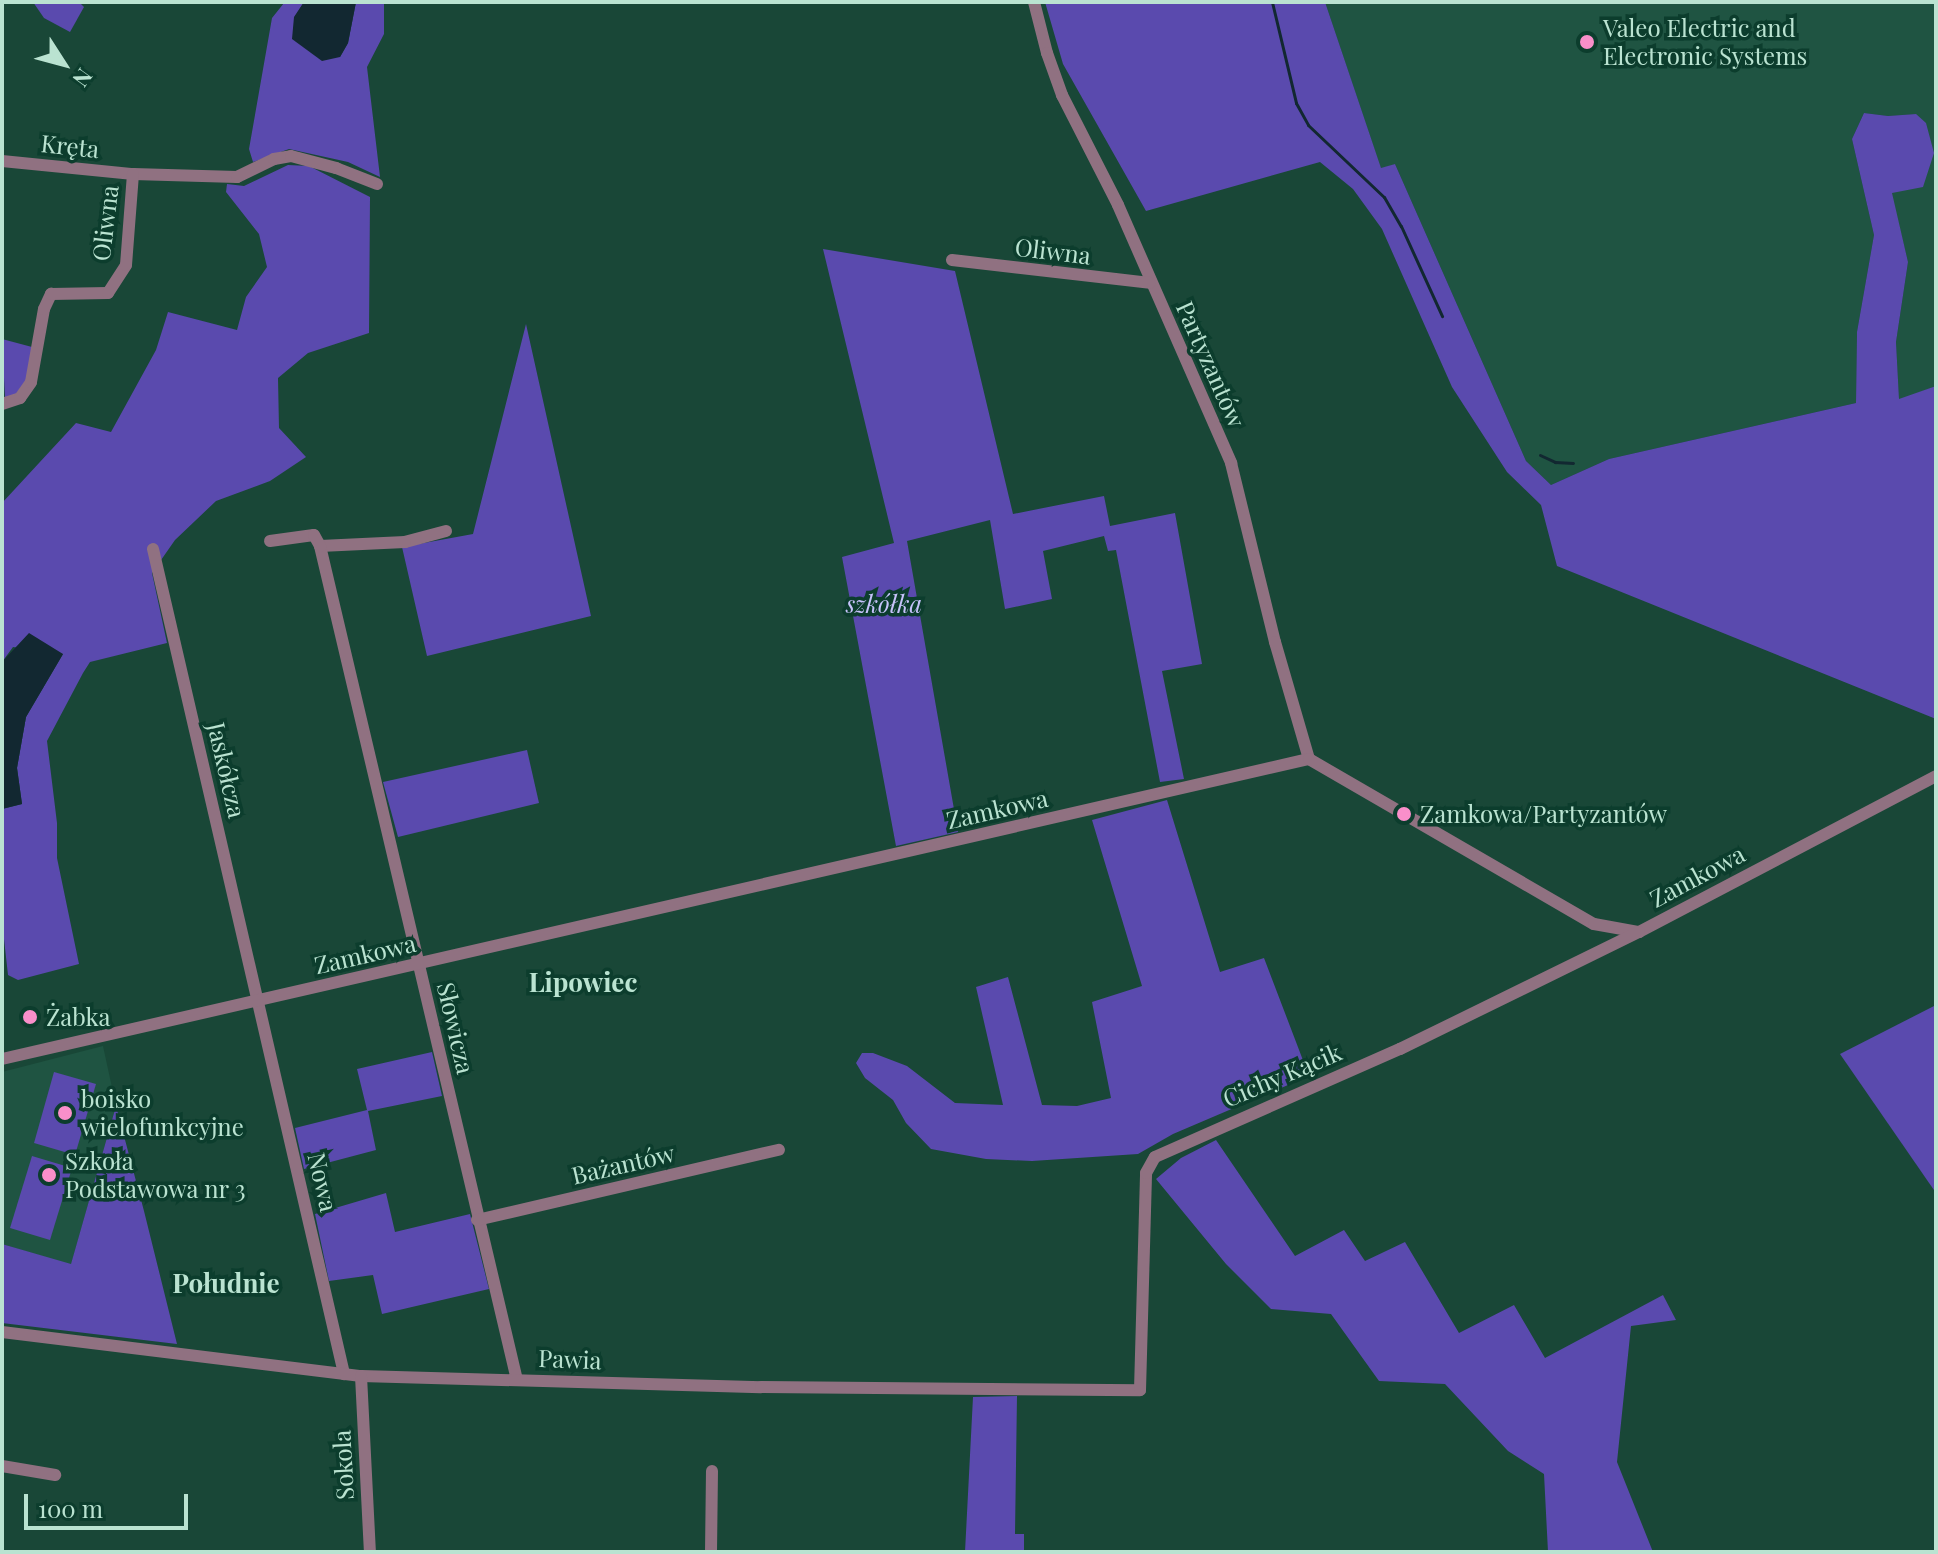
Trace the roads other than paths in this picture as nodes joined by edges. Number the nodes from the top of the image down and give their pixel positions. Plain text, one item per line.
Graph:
1 (1034, 2) edge
2 (2, 161) edge
3 (133, 174) junction
4 (377, 184) dead end
5 (952, 260) dead end
6 (1150, 283) junction
7 (2, 404) edge
8 (446, 531) dead end
9 (270, 541) dead end
10 (320, 546) junction
11 (153, 549) dead end
12 (1309, 759) junction
13 (1936, 776) edge
14 (1639, 932) junction
15 (419, 964) junction
16 (258, 1001) junction
17 (2, 1059) edge
18 (779, 1150) dead end
19 (477, 1220) junction
20 (2, 1332) edge
21 (344, 1374) junction
22 (361, 1376) junction
23 (517, 1380) junction
24 (1140, 1390) joint
25 (2, 1466) edge
26 (712, 1471) dead end
27 (55, 1475) dead end
28 (370, 1552) edge
29 (711, 1552) edge

1 - 6 street, Partyzantów
2 - 3 street, Kręta
3 - 4 street, Oliwna
3 - 7 street, Oliwna
5 - 6 street, Oliwna
6 - 12 street, Partyzantów
8 - 10 street
9 - 10 street
10 - 15 street, Słowicza
11 - 16 street, Jaskółcza
12 - 14 street, Zamkowa
12 - 15 street, Zamkowa
13 - 14 street, Zamkowa
14 - 24 street, Cichy Kącik
15 - 16 street, Zamkowa
15 - 19 street, Słowicza
16 - 17 street, Zamkowa
16 - 21 street, Nowa
18 - 19 street, Bażantów
19 - 23 street, Słowicza
20 - 21 street, Pawia
21 - 22 street, Pawia
22 - 23 street, Pawia
22 - 28 street, Sokola
23 - 24 street, Pawia
25 - 27 street
26 - 29 street

